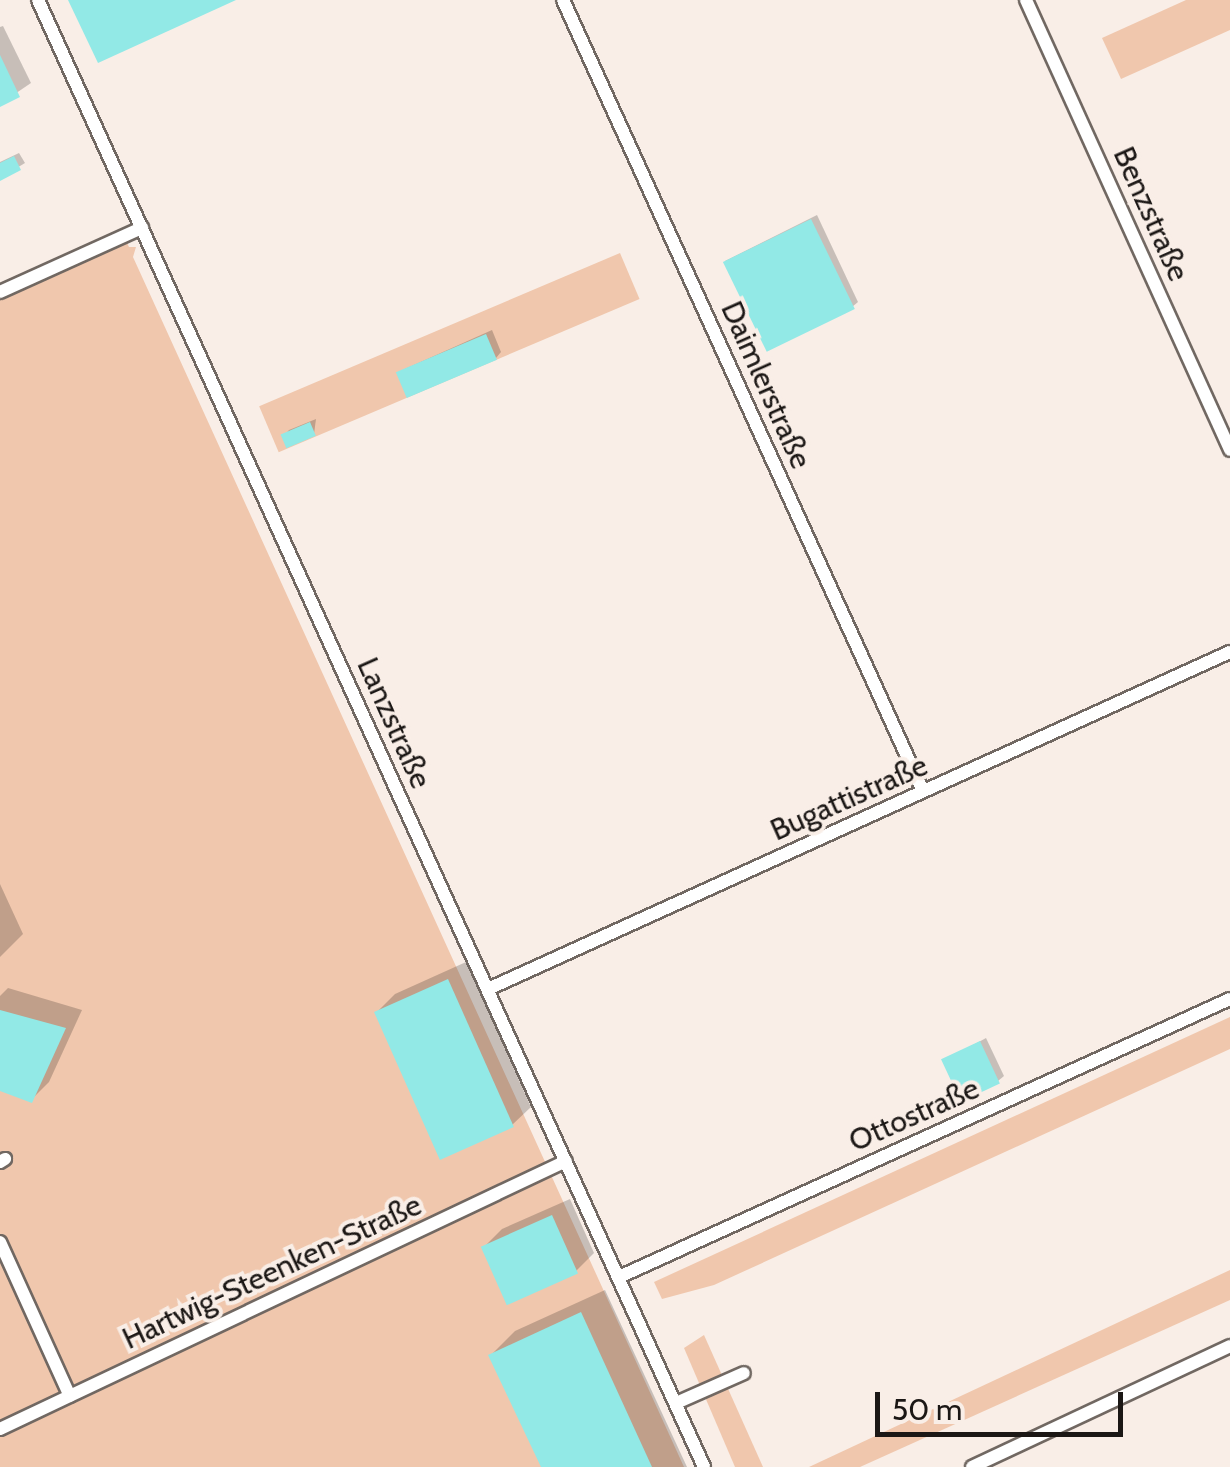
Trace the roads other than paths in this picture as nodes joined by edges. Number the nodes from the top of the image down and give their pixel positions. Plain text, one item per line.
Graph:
1 (38, 0) edge
2 (563, 0) edge
3 (1026, 0) edge
4 (142, 228) junction
5 (0, 292) edge
6 (1230, 450) edge
7 (1230, 652) edge
8 (923, 791) junction
9 (488, 988) junction
10 (1230, 999) edge
11 (566, 1160) junction
12 (0, 1242) edge
13 (619, 1276) junction
14 (1230, 1346) edge
15 (744, 1374) dead end
16 (70, 1396) junction
17 (676, 1403) junction
18 (0, 1429) edge
19 (704, 1467) edge
20 (972, 1467) edge

1 - 4 lane, Lanzstraße
2 - 8 lane, Daimlerstraße
3 - 6 lane, Benzstraße
4 - 5 lane
4 - 9 lane, Lanzstraße
7 - 8 lane, Bugattistraße
8 - 9 lane, Bugattistraße
9 - 11 lane, Lanzstraße
10 - 13 lane, Ottostraße
11 - 13 lane, Lanzstraße
11 - 16 lane, Hartwig-Steenken-Straße
12 - 16 lane
13 - 17 lane, Lanzstraße
14 - 20 lane
15 - 17 lane
16 - 18 lane, Hartwig-Steenken-Straße
17 - 19 lane, Lanzstraße

